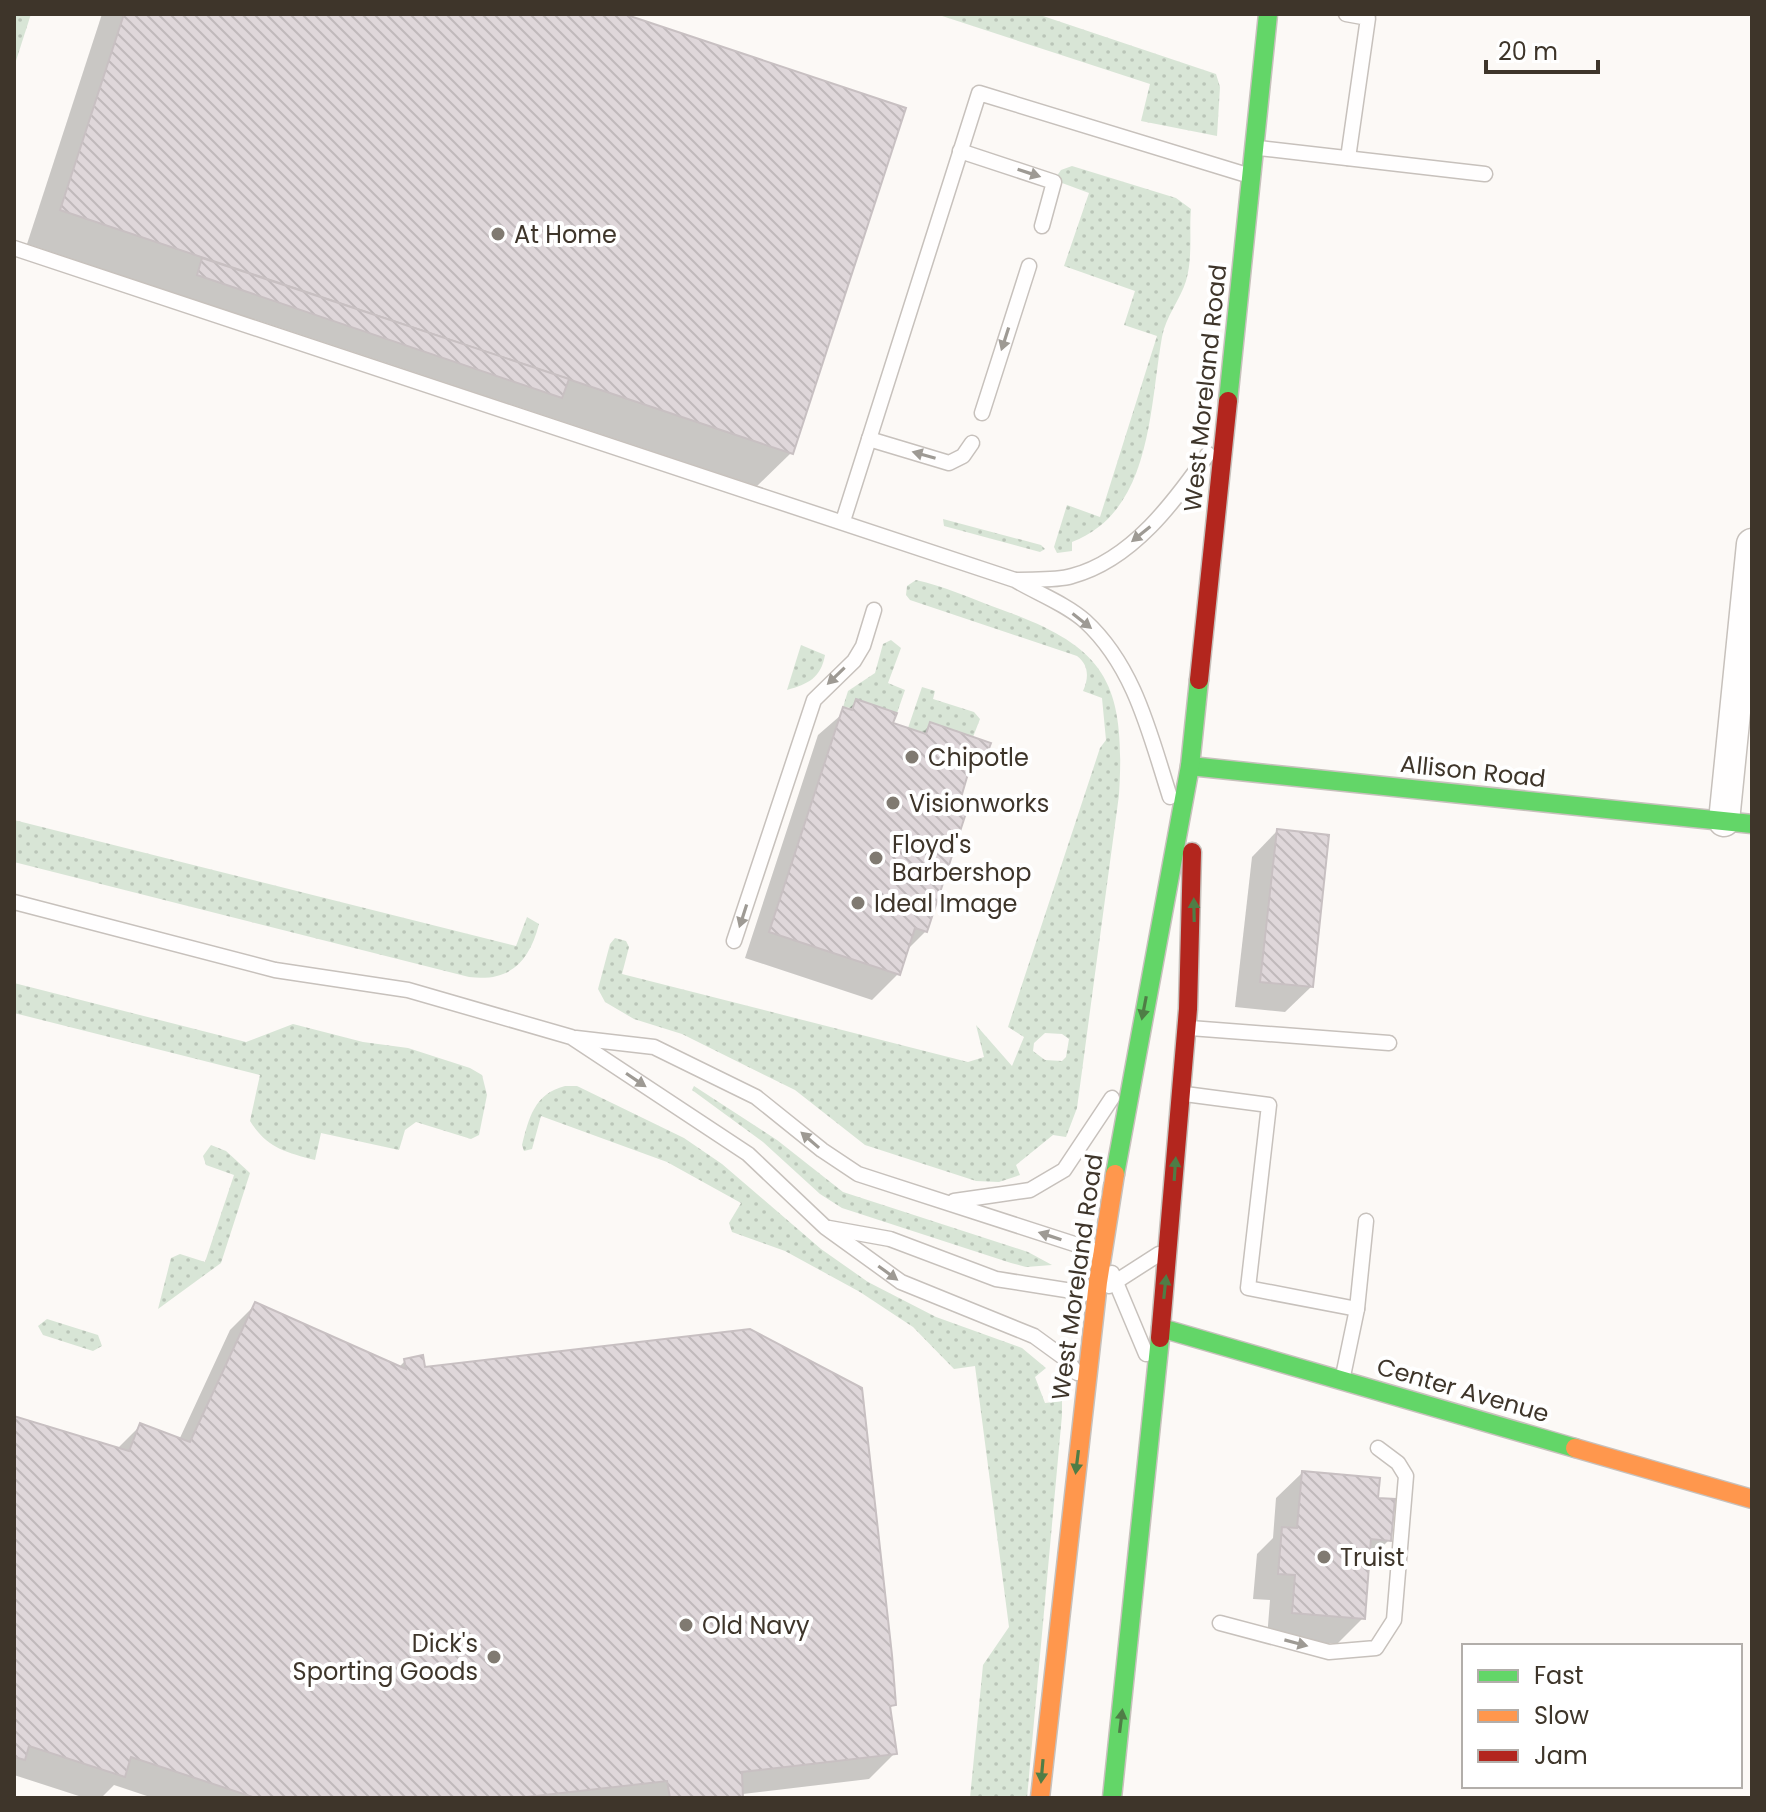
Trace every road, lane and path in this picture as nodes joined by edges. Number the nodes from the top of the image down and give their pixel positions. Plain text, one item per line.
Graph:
1 (1268, 14) edge
2 (1346, 14) edge
3 (1254, 147) junction
4 (960, 151) junction
5 (1348, 158) junction
6 (1485, 174) dead end
7 (1251, 176) junction
8 (1042, 226) dead end
9 (14, 248) edge
10 (1029, 266) dead end
11 (982, 413) dead end
12 (1225, 430) junction
13 (869, 439) junction
14 (972, 443) dead end
15 (843, 521) junction
16 (1752, 544) edge
17 (1015, 580) junction
18 (874, 610) dead end
19 (1190, 766) junction
20 (1738, 822) edge
21 (1179, 828) junction
22 (14, 902) edge
23 (734, 941) dead end
24 (1186, 1028) junction
25 (571, 1037) junction
26 (1389, 1043) dead end
27 (1132, 1067) junction
28 (1181, 1093) junction
29 (945, 1202) junction
30 (1366, 1221) dead end
31 (825, 1227) junction
32 (1169, 1247) junction
33 (1103, 1253) junction
34 (1116, 1282) junction
35 (1097, 1295) junction
36 (1357, 1309) junction
37 (1161, 1328) junction
38 (1156, 1376) junction
39 (1342, 1381) junction
40 (1086, 1385) junction
41 (1378, 1448) dead end
42 (1752, 1499) edge
43 (1220, 1623) dead end
44 (1040, 1798) edge
45 (1112, 1798) edge

1 - 3 main road, West Moreland Road
2 - 5 lane
3 - 5 lane
3 - 7 main road, West Moreland Road
4 - 7 lane
4 -> 8 lane
4 - 13 lane
5 - 6 lane
7 - 12 main road, West Moreland Road
9 - 15 lane
10 -> 11 lane
12 -> 17 lane
12 - 19 main road, West Moreland Road
14 -> 13 lane
13 - 15 lane
15 - 17 lane
16 - 20 street
17 -> 21 lane
18 -> 23 lane
19 - 20 main road, Allison Road
19 - 21 main road, West Moreland Road
24 -> 19 main road, West Moreland Road
21 -> 27 main road, West Moreland Road
22 - 25 lane
24 - 26 lane
24 - 28 main road, West Moreland Road
29 -> 25 lane
25 -> 31 lane
27 - 29 lane
27 - 33 main road, West Moreland Road
32 -> 28 main road, West Moreland Road
28 - 36 lane
33 -> 29 lane
30 - 36 lane
31 - 35 lane
31 -> 40 lane
32 - 34 lane
37 -> 32 main road, West Moreland Road
33 - 34 lane
33 - 35 main road, West Moreland Road
34 - 35 lane
34 - 38 lane
35 - 40 main road, West Moreland Road
36 - 39 lane
37 - 38 main road, West Moreland Road
37 - 39 main road, Center Avenue
45 -> 38 main road, West Moreland Road
39 - 42 main road, Center Avenue
40 -> 44 main road, West Moreland Road
43 -> 41 lane

